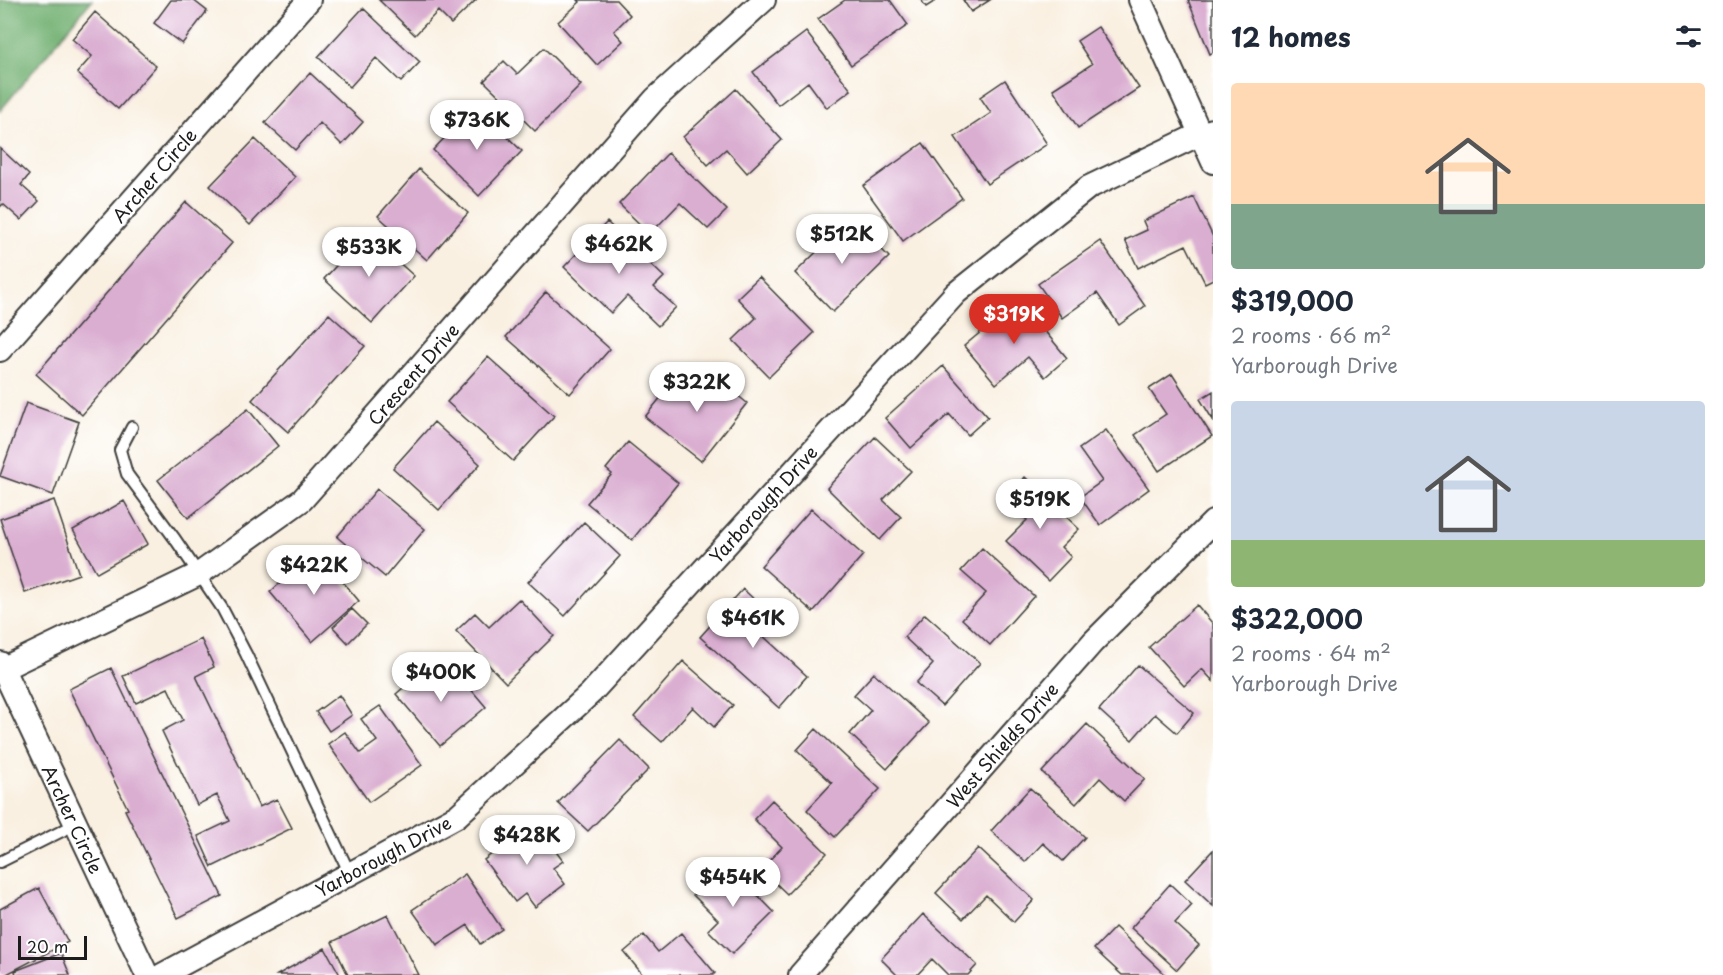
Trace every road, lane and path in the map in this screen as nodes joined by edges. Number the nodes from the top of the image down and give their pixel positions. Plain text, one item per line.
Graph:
1 (309, 0) edge
2 (764, 0) edge
3 (1140, 0) edge
4 (1207, 132) edge
5 (1213, 162) edge
6 (0, 350) edge
7 (132, 427) dead end
8 (1213, 522) edge
9 (199, 574) junction
10 (1, 666) edge
11 (76, 824) junction
12 (0, 862) edge
13 (350, 874) junction
14 (147, 975) edge
15 (162, 975) edge
16 (800, 975) edge

1 - 6 street, Archer Circle
2 - 9 street, Crescent Drive
3 - 4 street
4 - 5 street
4 - 13 street, Yarborough Drive
7 - 9 lane
8 - 16 street, West Shields Drive
9 - 10 street, Crescent Drive
9 - 13 lane
10 - 11 street, Archer Circle
11 - 12 lane
11 - 14 street, Archer Circle
13 - 15 street, Yarborough Drive

